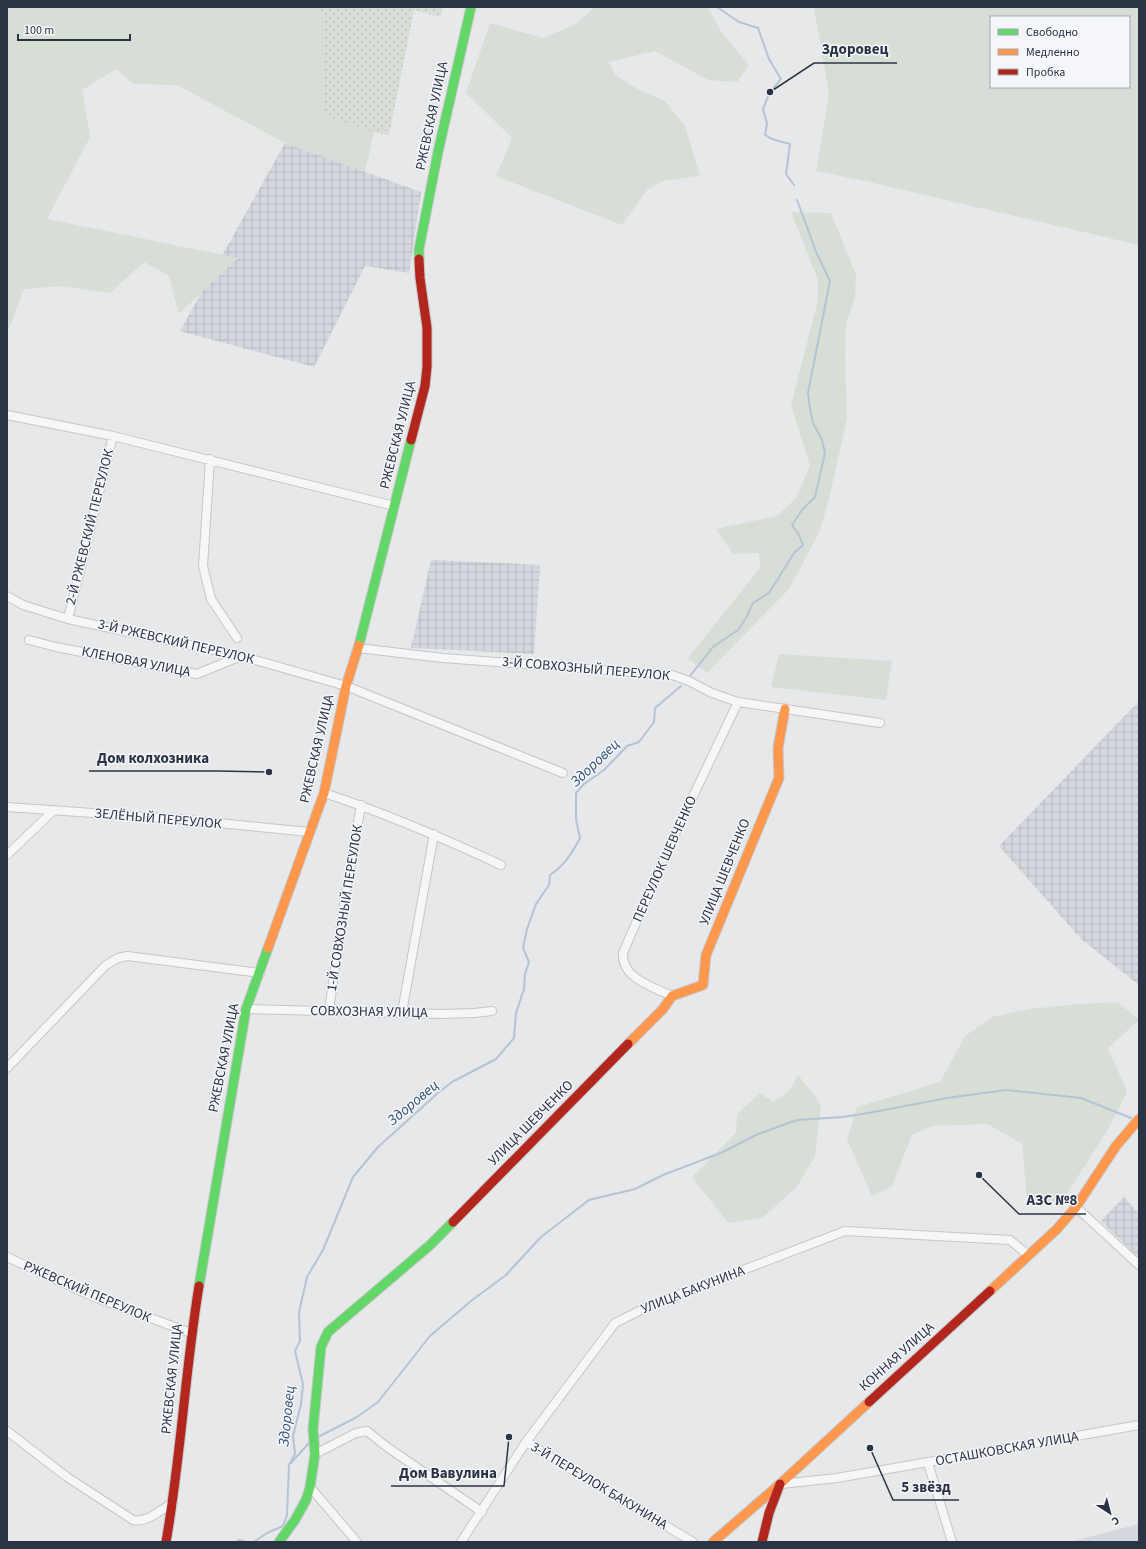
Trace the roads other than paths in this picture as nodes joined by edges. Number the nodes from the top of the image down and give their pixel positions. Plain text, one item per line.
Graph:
1 (471, 7) edge
2 (7, 415) edge
3 (113, 436) junction
4 (210, 459) junction
5 (394, 506) junction
6 (7, 596) edge
7 (68, 619) junction
8 (237, 638) dead end
9 (29, 640) dead end
10 (358, 648) junction
11 (242, 656) junction
12 (346, 686) junction
13 (738, 702) junction
14 (785, 709) junction
15 (880, 723) dead end
16 (563, 773) dead end
17 (324, 793) junction
18 (361, 805) junction
19 (7, 807) edge
20 (53, 811) junction
21 (310, 832) junction
22 (434, 834) junction
23 (7, 856) edge
24 (501, 865) dead end
25 (260, 973) junction
26 (672, 996) junction
27 (246, 1009) junction
28 (329, 1011) junction
29 (492, 1011) dead end
30 (402, 1012) junction
31 (7, 1068) edge
32 (1139, 1119) edge
33 (1076, 1207) junction
34 (1028, 1255) junction
35 (7, 1258) edge
36 (1139, 1265) edge
37 (191, 1333) junction
38 (1139, 1425) edge
39 (7, 1431) edge
40 (526, 1442) junction
41 (315, 1454) junction
42 (928, 1463) junction
43 (780, 1484) junction
44 (310, 1487) junction
45 (173, 1503) junction
46 (754, 1506) junction
47 (482, 1512) junction
48 (769, 1513) junction
49 (166, 1542) edge
50 (278, 1542) edge
51 (357, 1542) edge
52 (461, 1542) edge
53 (693, 1542) edge
54 (713, 1542) edge
55 (762, 1542) edge
56 (952, 1542) edge

1 - 5 main road, РЖЕВСКАЯ УЛИЦА
2 - 3 street, 2-Й РЖЕВСКИЙ ПЕРЕУЛОК
3 - 4 street, 2-Й РЖЕВСКИЙ ПЕРЕУЛОК
3 - 7 street, 2-Й РЖЕВСКИЙ ПЕРЕУЛОК
4 - 5 street, 2-Й РЖЕВСКИЙ ПЕРЕУЛОК
4 - 8 street
5 - 10 main road, РЖЕВСКАЯ УЛИЦА
6 - 7 street, 3-Й РЖЕВСКИЙ ПЕРЕУЛОК
7 - 11 street, 3-Й РЖЕВСКИЙ ПЕРЕУЛОК
9 - 11 street, КЛЕНОВАЯ УЛИЦА
10 - 12 main road, РЖЕВСКАЯ УЛИЦА
10 - 13 street, 3-Й СОВХОЗНЫЙ ПЕРЕУЛОК
11 - 12 street, 3-Й РЖЕВСКИЙ ПЕРЕУЛОК
12 - 16 street
12 - 17 main road, РЖЕВСКАЯ УЛИЦА
13 - 14 street, 3-Й СОВХОЗНЫЙ ПЕРЕУЛОК
13 - 26 street, ПЕРЕУЛОК ШЕВЧЕНКО
14 - 15 street, 3-Й СОВХОЗНЫЙ ПЕРЕУЛОК
14 - 26 main road, УЛИЦА ШЕВЧЕНКО
17 - 18 street
17 - 21 main road, РЖЕВСКАЯ УЛИЦА
18 - 22 street
18 - 28 street, 1-Й СОВХОЗНЫЙ ПЕРЕУЛОК
19 - 20 street, ЗЕЛЁНЫЙ ПЕРЕУЛОК
20 - 21 street, ЗЕЛЁНЫЙ ПЕРЕУЛОК
20 - 23 street
21 - 25 main road, РЖЕВСКАЯ УЛИЦА
22 - 24 street
22 - 30 street
25 - 27 main road, РЖЕВСКАЯ УЛИЦА
25 - 31 street
26 - 41 main road, УЛИЦА ШЕВЧЕНКО
27 - 28 street, СОВХОЗНАЯ УЛИЦА
27 - 37 main road, РЖЕВСКАЯ УЛИЦА
28 - 30 street, СОВХОЗНАЯ УЛИЦА
29 - 30 street, СОВХОЗНАЯ УЛИЦА
32 - 33 main road, КОННАЯ УЛИЦА
33 - 34 main road, КОННАЯ УЛИЦА
33 - 36 street
34 - 40 street, УЛИЦА БАКУНИНА
34 - 43 main road, КОННАЯ УЛИЦА
35 - 37 street, РЖЕВСКИЙ ПЕРЕУЛОК
37 - 45 main road, РЖЕВСКАЯ УЛИЦА
38 - 42 street, ОСТАШКОВСКАЯ УЛИЦА
39 - 45 street
40 - 47 street, УЛИЦА БАКУНИНА
40 - 53 street, 3-Й ПЕРЕУЛОК БАКУНИНА
41 - 44 main road, УЛИЦА ШЕВЧЕНКО
41 - 47 street
42 - 43 street, ОСТАШКОВСКАЯ УЛИЦА
42 - 56 street
43 - 46 main road
43 - 48 main road, КОННАЯ УЛИЦА
44 - 50 main road, УЛИЦА ШЕВЧЕНКО
44 - 51 street
45 - 49 main road, РЖЕВСКАЯ УЛИЦА
46 - 48 street
46 - 54 main road
47 - 52 street, УЛИЦА БАКУНИНА
48 - 55 main road, КОННАЯ УЛИЦА

